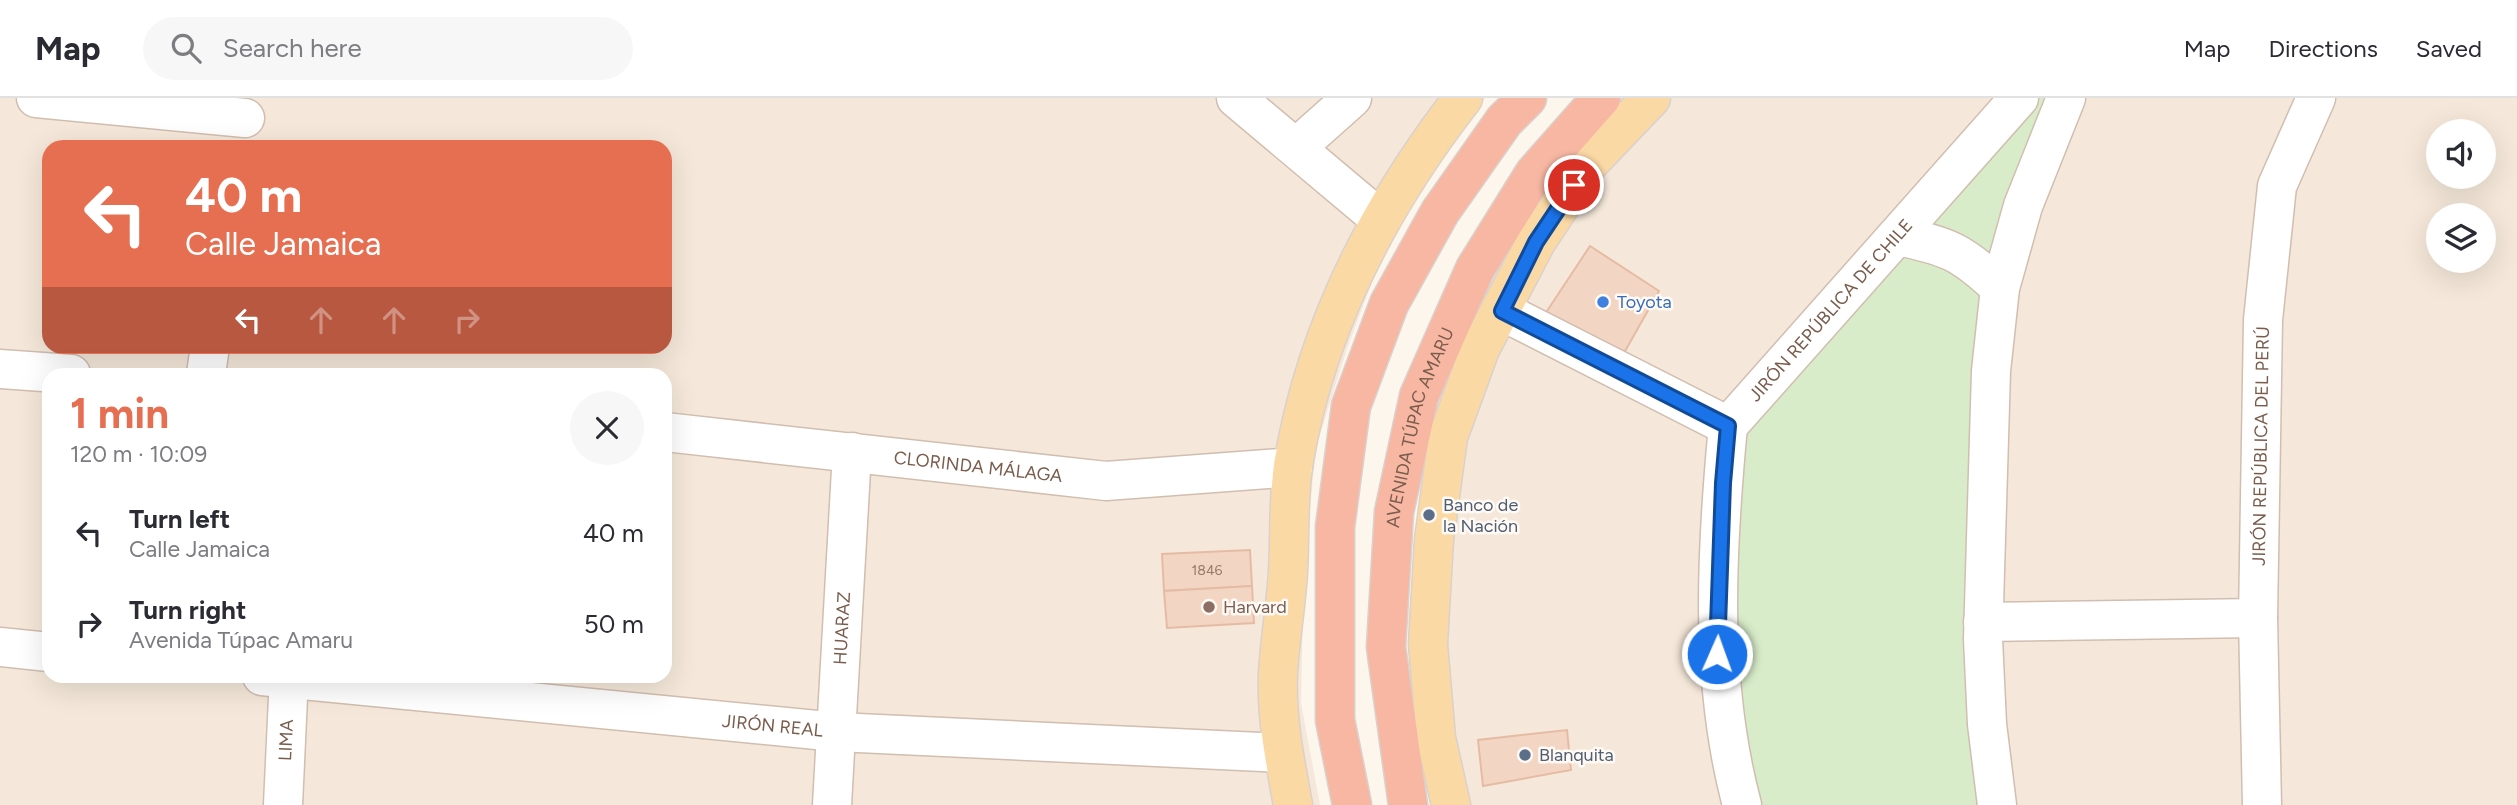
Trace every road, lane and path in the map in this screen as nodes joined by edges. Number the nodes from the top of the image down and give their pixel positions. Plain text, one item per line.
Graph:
1 (36, 98) edge
2 (1236, 98) edge
3 (1352, 98) edge
4 (1463, 98) edge
5 (1527, 98) edge
6 (1601, 98) edge
7 (1651, 98) edge
8 (2019, 98) edge
9 (2066, 98) edge
10 (2316, 98) edge
11 (245, 121) edge
12 (1297, 147) junction
13 (1380, 219) junction
14 (1897, 236) junction
15 (2000, 288) junction
16 (1502, 311) junction
17 (0, 369) edge
18 (42, 372) edge
19 (1728, 426) junction
20 (672, 433) edge
21 (852, 452) junction
22 (1293, 467) junction
23 (2258, 618) junction
24 (1983, 622) junction
25 (0, 647) edge
26 (42, 651) edge
27 (280, 683) edge
28 (350, 683) edge
29 (837, 732) junction
30 (1283, 753) junction
31 (284, 805) edge
32 (832, 805) edge
33 (1293, 805) edge
34 (1352, 805) edge
35 (1408, 805) edge
36 (1451, 805) edge
37 (1742, 805) edge
38 (1997, 805) edge
39 (2262, 805) edge

1 - 11 street
2 - 12 street
3 - 12 street
4 - 13 main road
5 - 34 highway
6 - 35 highway, AVENIDA TÚPAC AMARU
7 - 16 main road, AVENIDA TÚPAC AMARU
8 - 14 street, JIRÓN REPÚBLICA DE CHILE
9 - 15 street
10 - 23 street, JIRÓN REPÚBLICA DEL PERÚ
12 - 13 street
13 - 22 main road
14 - 15 street
14 - 19 street, JIRÓN REPÚBLICA DE CHILE
15 - 24 street
16 - 19 street
16 - 36 main road, AVENIDA TÚPAC AMARU
17 - 18 street
19 - 37 street
20 - 21 street, CLORINDA MÁLAGA
21 - 22 street, CLORINDA MÁLAGA
21 - 29 street, HUARAZ
22 - 30 main road
23 - 24 street
23 - 39 street, JIRÓN REPÚBLICA DEL PERÚ
24 - 38 street
25 - 26 street
27 - 31 street, LIMA
28 - 29 street, JIRÓN REAL
29 - 30 street, JIRÓN REAL
29 - 32 street, HUARAZ
30 - 33 main road

